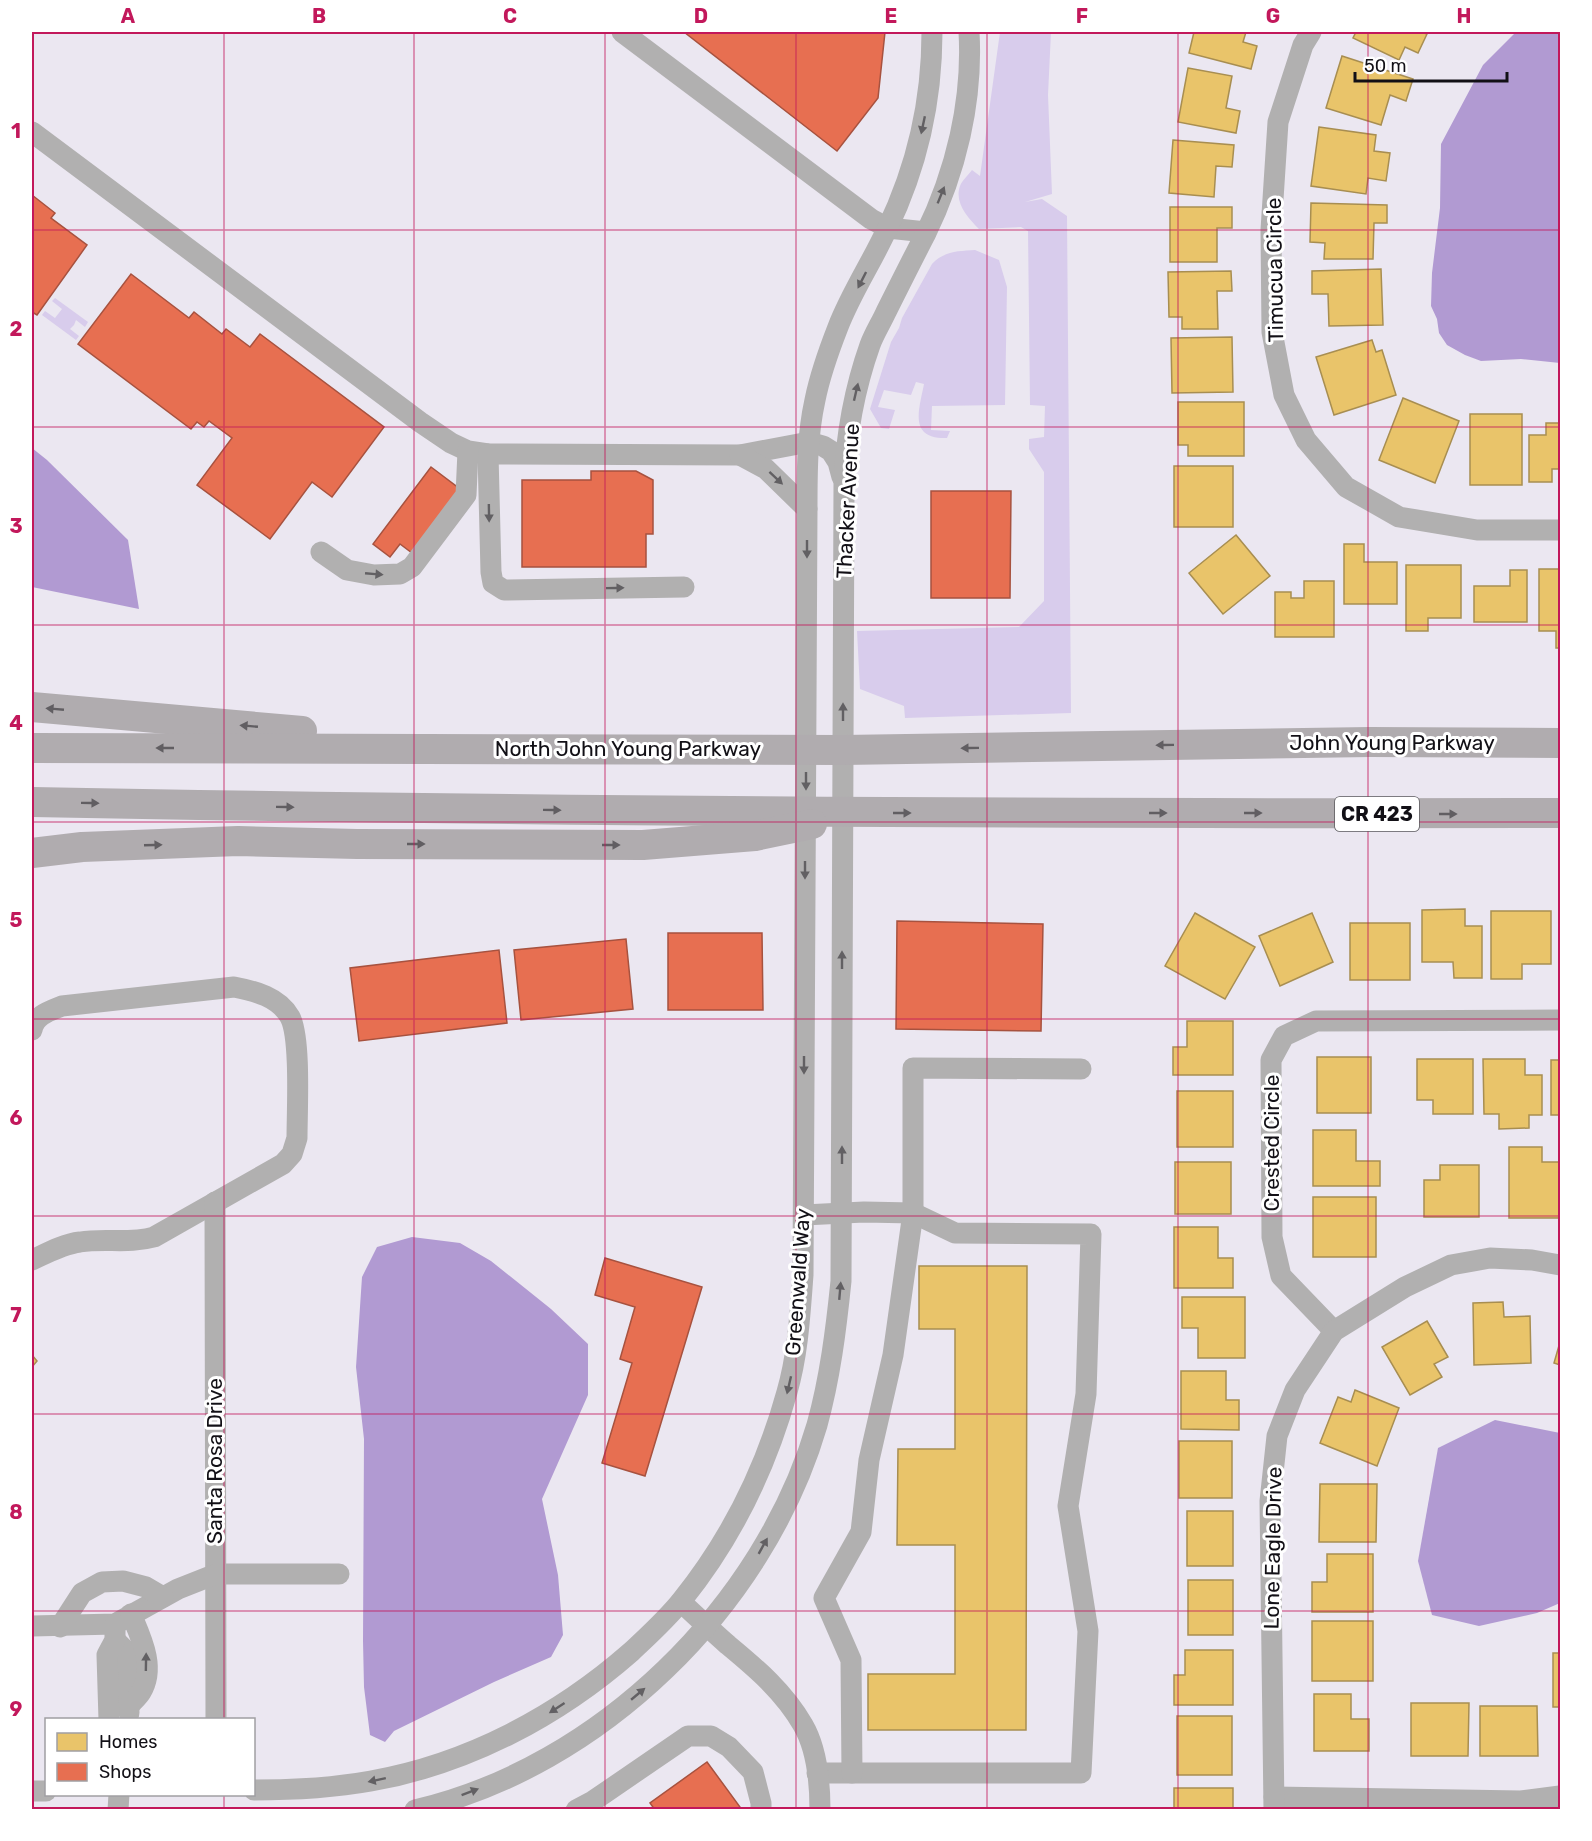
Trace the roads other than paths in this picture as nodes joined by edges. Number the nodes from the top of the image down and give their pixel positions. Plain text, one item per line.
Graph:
1 (622, 32) edge
2 (932, 32) edge
3 (969, 32) edge
4 (1311, 32) edge
5 (32, 132) edge
6 (888, 228) junction
7 (926, 232) junction
8 (809, 442) junction
9 (478, 453) junction
10 (740, 455) junction
11 (844, 483) junction
12 (807, 509) junction
13 (1560, 530) edge
14 (321, 552) dead end
15 (684, 587) dead end
16 (32, 706) edge
17 (1560, 743) edge
18 (1224, 744) joint
19 (32, 748) edge
20 (580, 748) junction
21 (806, 750) junction
22 (843, 750) junction
23 (32, 802) edge
24 (843, 813) junction
25 (1560, 813) edge
26 (806, 819) junction
27 (32, 853) edge
28 (1560, 1020) edge
29 (32, 1030) edge
30 (1081, 1069) dead end
31 (215, 1203) junction
32 (913, 1213) junction
33 (841, 1214) junction
34 (804, 1215) junction
35 (32, 1260) edge
36 (1560, 1265) edge
37 (1334, 1331) junction
38 (216, 1574) junction
39 (339, 1574) dead end
40 (163, 1597) junction
41 (681, 1602) junction
42 (32, 1626) edge
43 (120, 1626) junction
44 (707, 1626) junction
45 (60, 1627) junction
46 (129, 1713) edge
47 (109, 1718) edge
48 (216, 1718) edge
49 (817, 1773) junction
50 (852, 1773) junction
51 (255, 1790) edge
52 (1560, 1796) edge
53 (1274, 1803) edge
54 (1521, 1805) edge
55 (415, 1809) edge
56 (576, 1809) edge
57 (761, 1809) edge
58 (820, 1809) edge

1 - 6 street
2 -> 6 street, Thacker Avenue
7 -> 3 street, Thacker Avenue
4 - 13 street, Timucua Circle
5 - 9 street
6 - 7 street
6 -> 8 street, Thacker Avenue
11 -> 7 street, Thacker Avenue
8 - 10 street
8 - 11 street
8 - 12 street, Thacker Avenue
9 - 10 street
14 -> 9 street
9 -> 15 street
10 -> 12 street
22 -> 11 street, Thacker Avenue
12 -> 21 street, Thacker Avenue
20 -> 16 highway
17 - 18 highway, John Young Parkway
18 -> 22 highway, North John Young Parkway
20 -> 19 highway, North John Young Parkway
20 - 21 highway, North John Young Parkway
21 - 22 highway, North John Young Parkway
21 -> 26 street, Thacker Avenue
22 - 24 street, Thacker Avenue
23 -> 26 highway
24 -> 25 highway, CR 423
24 - 26 highway
33 -> 24 street, Greenwald Way
27 -> 26 highway
26 -> 34 street, Greenwald Way
28 - 37 street, Crested Circle
29 - 31 street
30 - 32 street
31 - 35 street
31 - 38 street, Santa Rosa Drive
32 - 33 street
32 - 50 street
32 - 50 street
33 - 34 street
44 -> 33 street, Greenwald Way
34 -> 41 street, Greenwald Way
36 - 37 street, Lone Eagle Drive
37 - 53 street, Lone Eagle Drive
38 - 39 street
38 - 40 street
38 - 48 street, Santa Rosa Drive
40 - 43 street
40 - 45 street
41 - 44 street
41 -> 51 street, Greenwald Way
42 - 45 street
43 - 45 street
43 - 46 street
46 -> 43 street
43 - 47 street
44 - 49 street
55 -> 44 street, Greenwald Way
49 - 50 street
49 - 58 street
52 - 54 street
53 - 54 street
56 - 57 street

